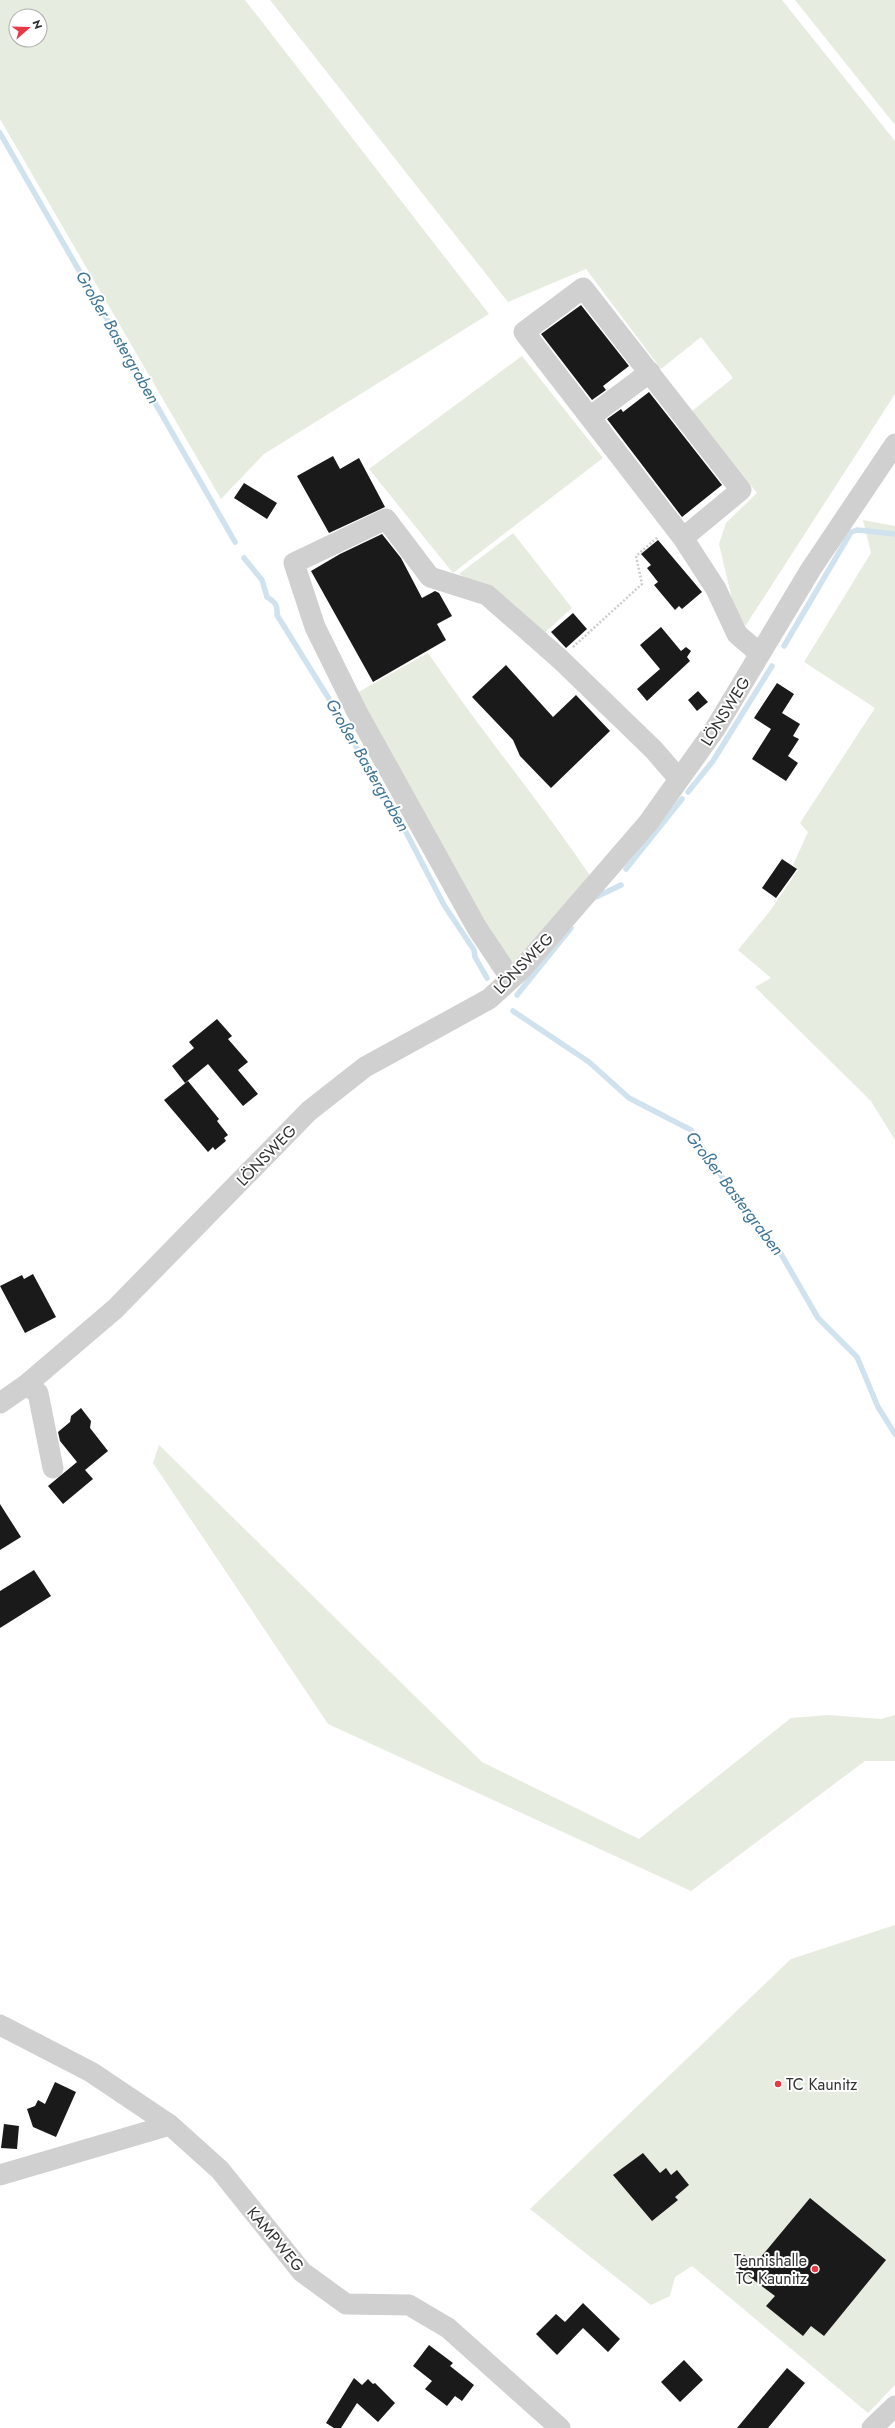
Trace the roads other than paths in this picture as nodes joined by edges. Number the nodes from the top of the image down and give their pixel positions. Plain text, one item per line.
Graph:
1 (650, 372) junction
2 (590, 417) junction
3 (895, 444) edge
4 (683, 538) junction
5 (760, 654) junction
6 (679, 779) junction
7 (511, 978) junction
8 (26, 1385) junction
9 (0, 1403) edge
10 (53, 1468) dead end
11 (0, 2025) edge
12 (170, 2125) junction
13 (0, 2175) edge
14 (895, 2406) edge
15 (560, 2428) edge
16 (872, 2428) edge

1 - 2 street
1 - 2 street
1 - 4 street
2 - 4 street
3 - 5 street, LÖNSWEG
4 - 5 street
5 - 6 street, LÖNSWEG
6 - 7 street, LÖNSWEG
6 - 7 street
7 - 8 street, LÖNSWEG
8 - 9 street, LÖNSWEG
8 - 10 street
11 - 12 street, KAMPWEG
12 - 13 street
12 - 15 street, KAMPWEG
14 - 16 street

